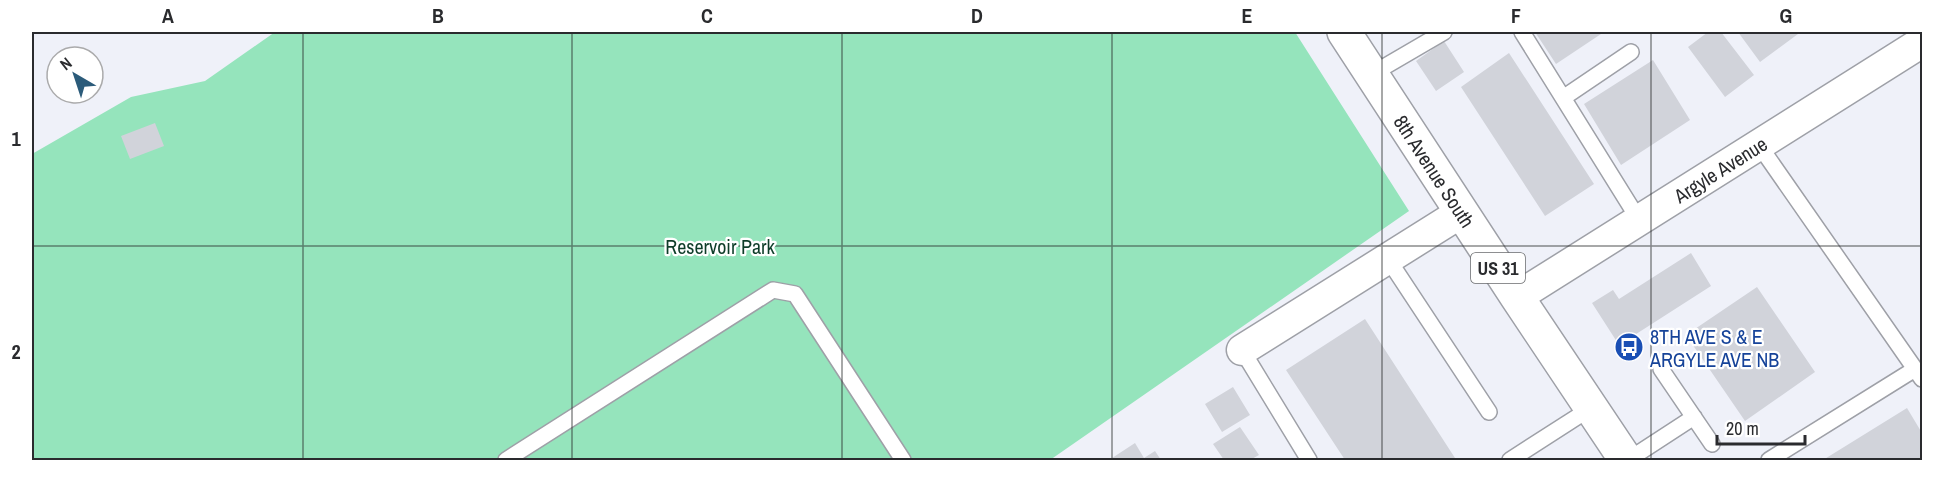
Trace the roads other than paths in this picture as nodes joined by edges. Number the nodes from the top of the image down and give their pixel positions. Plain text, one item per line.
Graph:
1 (1344, 32) edge
2 (1444, 32) edge
3 (1522, 32) edge
4 (1923, 42) edge
5 (1631, 52) dead end
6 (1372, 74) junction
7 (1563, 98) junction
8 (1759, 145) junction
9 (1462, 212) junction
10 (1639, 220) junction
11 (1388, 259) junction
12 (1517, 297) junction
13 (1242, 350) joint
14 (1661, 369) dead end
15 (1919, 374) edge
16 (1591, 408) junction
17 (1489, 412) dead end
18 (1694, 417) junction
19 (1712, 444) dead end
20 (506, 460) edge
21 (903, 460) edge
22 (1310, 460) edge
23 (1510, 460) edge
24 (1627, 460) edge
25 (1769, 460) edge

1 - 6 main road, 8th Avenue South / US 31
2 - 6 lane
3 - 7 lane
4 - 8 street, Argyle Avenue
5 - 7 lane
6 - 9 main road, 8th Avenue South / US 31
7 - 10 lane
8 - 10 street, Argyle Avenue
8 - 15 lane
9 - 11 street
9 - 12 main road, 8th Avenue South / US 31
10 - 12 street, Argyle Avenue
11 - 13 street
11 - 17 lane
12 - 16 main road, 8th Avenue South / US 31
13 - 22 lane
14 - 18 lane
15 - 25 lane
16 - 23 lane
16 - 24 main road, 8th Avenue South / US 31
18 - 19 lane
18 - 24 lane
20 - 21 lane

